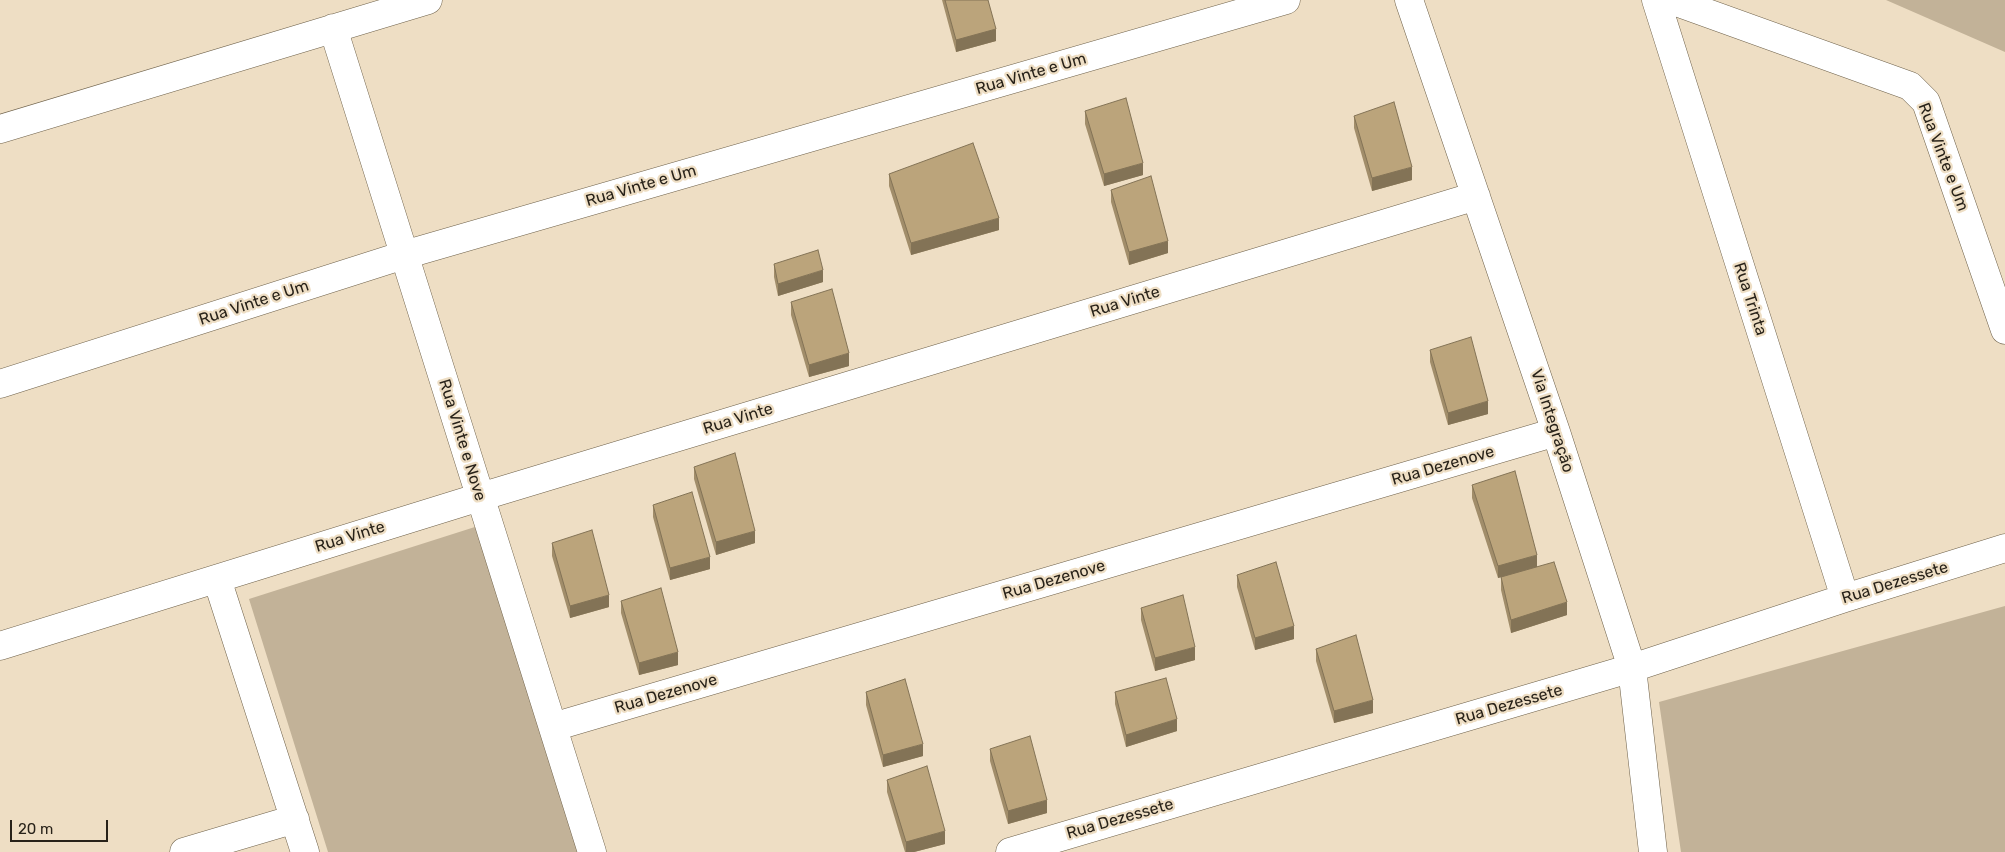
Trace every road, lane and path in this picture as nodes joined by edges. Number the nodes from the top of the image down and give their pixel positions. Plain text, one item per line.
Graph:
1 (428, 0) edge
2 (1286, 0) edge
3 (1409, 0) edge
4 (1656, 0) edge
5 (1671, 0) edge
6 (333, 28) junction
7 (0, 129) edge
8 (1476, 196) junction
9 (404, 255) junction
10 (2005, 330) edge
11 (0, 384) edge
12 (1556, 432) junction
13 (480, 497) junction
14 (2005, 548) edge
15 (217, 579) junction
16 (1845, 598) junction
17 (0, 646) edge
18 (1632, 668) junction
19 (553, 727) junction
20 (295, 819) junction
21 (184, 852) edge
22 (305, 852) edge
23 (592, 852) edge
24 (1010, 852) edge
25 (1653, 852) edge

1 - 6 street
2 - 9 street, Rua Vinte e Um
3 - 8 street, Via Integração
4 - 16 street, Rua Trinta
5 - 10 street, Rua Vinte e Um
6 - 7 street
6 - 9 street, Rua Vinte e Nove
8 - 12 street, Via Integração
8 - 13 street, Rua Vinte
9 - 11 street, Rua Vinte e Um
9 - 13 street, Rua Vinte e Nove
12 - 18 street, Via Integração
12 - 19 street, Rua Dezenove
13 - 15 street, Rua Vinte
13 - 19 street, Rua Vinte e Nove
14 - 16 street, Rua Dezessete
15 - 17 street, Rua Vinte
15 - 20 street
16 - 18 street, Rua Dezessete
18 - 24 street, Rua Dezessete
18 - 25 street, Via Integração
19 - 23 street, Rua Vinte e Nove
20 - 21 street
20 - 22 street

